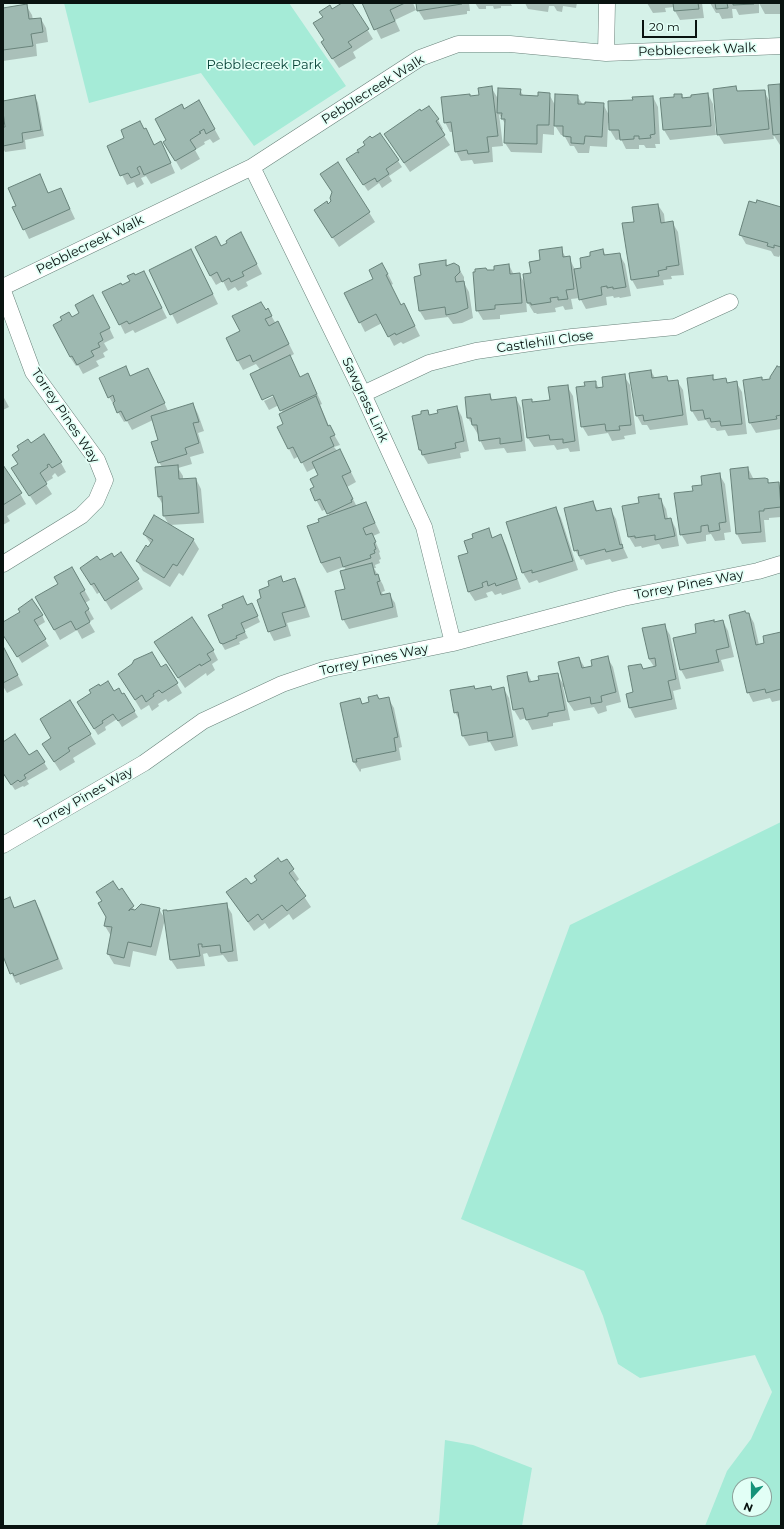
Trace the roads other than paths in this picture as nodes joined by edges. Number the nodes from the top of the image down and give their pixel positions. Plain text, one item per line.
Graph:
1 (607, 3) edge
2 (781, 46) edge
3 (606, 53) junction
4 (252, 167) junction
5 (3, 287) edge
6 (3, 292) edge
7 (730, 302) dead end
8 (363, 394) junction
9 (3, 564) edge
10 (781, 564) edge
11 (453, 643) junction
12 (3, 845) edge

1 - 3 street
2 - 3 street, Pebblecreek Walk
3 - 4 street, Pebblecreek Walk
4 - 5 street, Pebblecreek Walk
4 - 8 street, Sawgrass Link
6 - 9 street, Torrey Pines Way
7 - 8 street, Castlehill Close
8 - 11 street, Sawgrass Link
10 - 11 street, Torrey Pines Way
11 - 12 street, Torrey Pines Way

